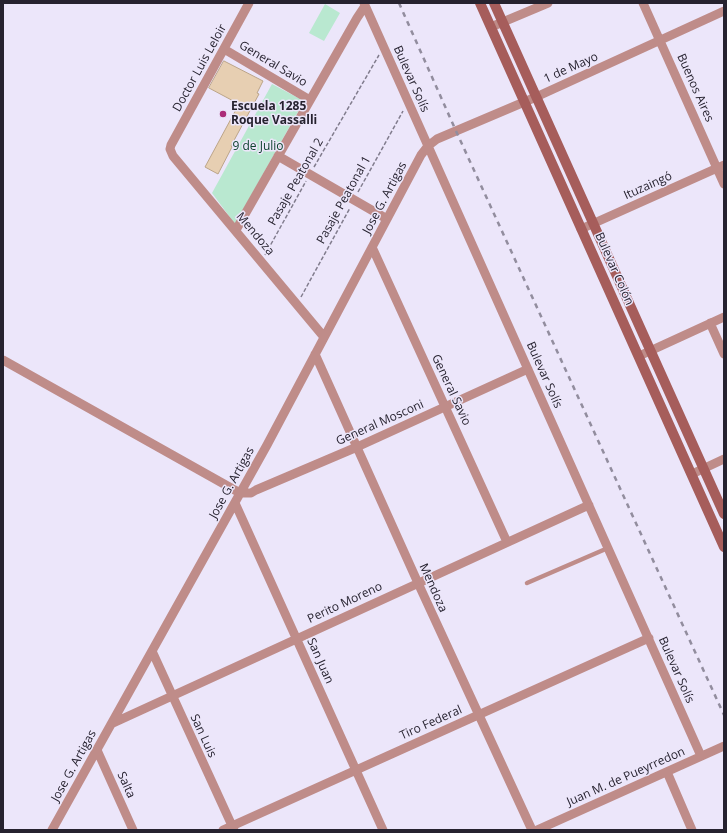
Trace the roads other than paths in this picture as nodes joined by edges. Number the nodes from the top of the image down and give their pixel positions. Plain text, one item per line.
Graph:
1 (249, 3) edge
2 (480, 3) edge
3 (494, 3) edge
4 (548, 3) edge
5 (643, 3) edge
6 (365, 5) edge
7 (724, 11) edge
8 (503, 22) junction
9 (491, 27) junction
10 (660, 41) junction
11 (224, 49) junction
12 (536, 96) junction
13 (310, 100) junction
14 (524, 102) junction
15 (171, 144) joint
16 (428, 146) junction
17 (278, 156) junction
18 (720, 166) edge
19 (724, 184) edge
20 (387, 219) junction
21 (593, 223) junction
22 (581, 229) junction
23 (236, 230) junction
24 (372, 247) junction
25 (724, 317) edge
26 (710, 323) junction
27 (324, 337) junction
28 (651, 351) junction
29 (315, 354) junction
30 (724, 354) edge
31 (639, 356) junction
32 (3, 360) edge
33 (528, 369) junction
34 (445, 407) junction
35 (357, 447) junction
36 (724, 459) edge
37 (704, 469) junction
38 (692, 474) junction
39 (240, 493) junction
40 (235, 503) junction
41 (589, 505) junction
42 (723, 513) edge
43 (711, 517) junction
44 (508, 542) junction
45 (724, 546) edge
46 (608, 548) junction
47 (418, 583) junction
48 (527, 583) dead end
49 (648, 638) junction
50 (296, 639) junction
51 (152, 651) junction
52 (172, 696) junction
53 (478, 714) junction
54 (111, 724) junction
55 (724, 746) edge
56 (97, 750) junction
57 (701, 756) junction
58 (356, 770) junction
59 (667, 772) junction
60 (233, 828) edge
61 (52, 830) edge
62 (133, 830) edge
63 (223, 830) edge
64 (383, 830) edge
65 (532, 830) edge
66 (537, 830) edge
67 (692, 830) edge

1 - 11 street, Doctor Luis Leloir
2 - 9 main road, Bulevar Colón
3 - 8 main road, Bulevar Colón
4 - 8 street
5 - 10 street, Buenos Aires
6 - 13 street
6 - 16 street, Bulevar Solís
7 - 10 street, 1 de Mayo
8 - 9 street
8 - 12 main road, Bulevar Colón
9 - 14 main road, Bulevar Colón
10 - 12 street, 1 de Mayo
10 - 18 street, Buenos Aires
11 - 13 street, General Savio
11 - 15 street, Doctor Luis Leloir
12 - 14 street, 1 de Mayo
12 - 21 main road, Bulevar Colón
13 - 17 street
14 - 16 street, 1 de Mayo
14 - 22 main road, Bulevar Colón
15 - 23 street, Mendoza
16 - 20 street, Jose G. Artigas
16 - 33 street, Bulevar Solís
17 - 20 street
17 - 23 street
18 - 19 street, Buenos Aires
18 - 21 street, Ituzaingó
20 - 24 street, Jose G. Artigas
21 - 22 street, Ituzaingó
21 - 28 main road, Bulevar Colón
22 - 31 main road, Bulevar Colón
23 - 27 street, Mendoza
24 - 27 street, Jose G. Artigas
24 - 34 street, General Savio
25 - 26 street
26 - 28 street
26 - 30 street
27 - 29 street, Jose G. Artigas
28 - 31 street
28 - 37 main road, Bulevar Colón
29 - 35 street, Mendoza
29 - 39 street, Jose G. Artigas
31 - 38 main road, Bulevar Colón
32 - 39 street
33 - 34 street, General Mosconi
33 - 41 street, Bulevar Solís
34 - 35 street, General Mosconi
34 - 44 street, General Savio
35 - 39 street, General Mosconi
35 - 47 street, Mendoza
36 - 37 street
37 - 38 street
37 - 42 main road, Bulevar Colón
38 - 43 main road, Bulevar Colón
39 - 40 street, Jose G. Artigas
40 - 50 street, San Juan
40 - 51 street, Jose G. Artigas
41 - 44 street, Perito Moreno
41 - 46 street, Bulevar Solís
42 - 43 lane
43 - 45 main road, Bulevar Colón
44 - 47 street, Perito Moreno
46 - 48 lane
46 - 49 street, Bulevar Solís
47 - 50 street, Perito Moreno
47 - 53 street, Mendoza
49 - 53 street, Tiro Federal
49 - 57 street, Bulevar Solís
50 - 52 street, Perito Moreno
50 - 58 street, San Juan
51 - 52 street, San Luis
51 - 54 street, Jose G. Artigas
52 - 54 street, Perito Moreno
52 - 60 street, San Luis
53 - 58 street, Tiro Federal
53 - 65 street, Mendoza
54 - 56 street, Jose G. Artigas
55 - 57 street, Juan M. de Pueyrredon
56 - 61 street, Jose G. Artigas
56 - 62 street, Salta
57 - 59 street, Juan M. de Pueyrredon
58 - 60 street, Tiro Federal
58 - 64 street, San Juan
59 - 66 street, Juan M. de Pueyrredon
59 - 67 street
60 - 63 street, Tiro Federal

